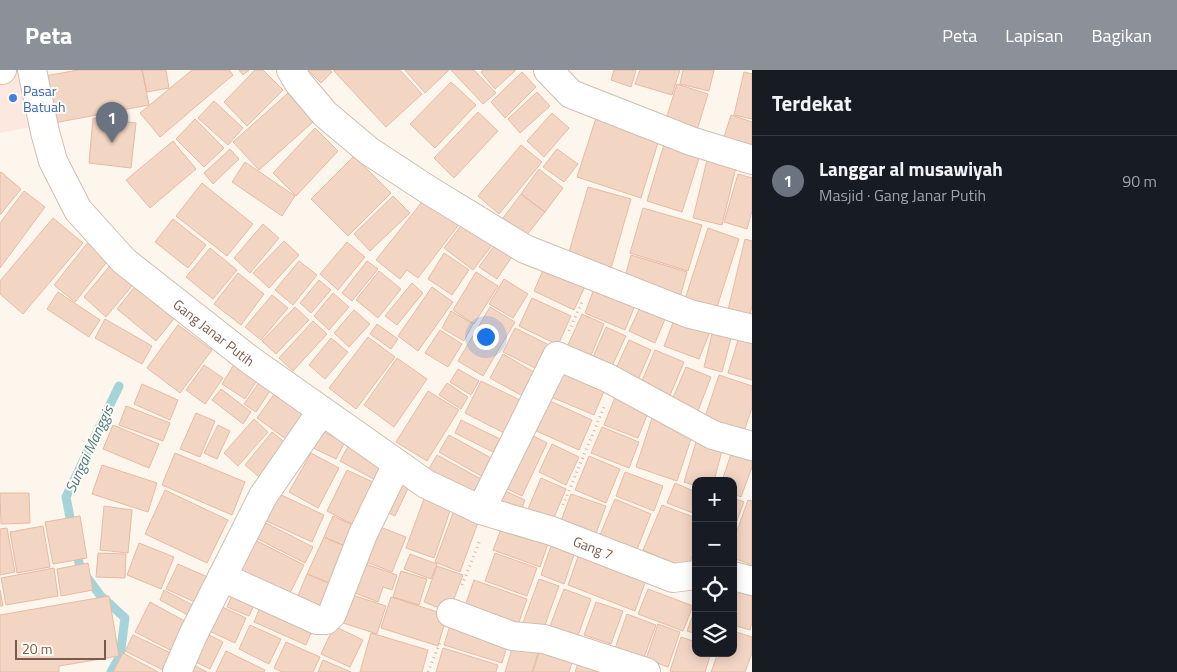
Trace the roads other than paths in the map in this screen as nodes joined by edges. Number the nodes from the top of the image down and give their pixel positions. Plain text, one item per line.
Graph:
1 (32, 70) edge
2 (291, 70) edge
3 (548, 70) edge
4 (752, 160) edge
5 (752, 329) edge
6 (324, 413) junction
7 (752, 446) edge
8 (397, 464) junction
9 (486, 512) junction
10 (692, 576) edge
11 (222, 577) junction
12 (737, 577) edge
13 (752, 581) edge
14 (451, 613) dead end
15 (177, 672) edge
16 (646, 672) edge

1 - 6 street, Gang Janar Putih
2 - 5 street
3 - 4 street
6 - 8 street, Gang Janar Putih
6 - 11 street
7 - 9 street
8 - 9 street, Gang Janar Putih
8 - 11 street
9 - 10 street, Gang 7
11 - 15 street
12 - 13 street
14 - 16 street

